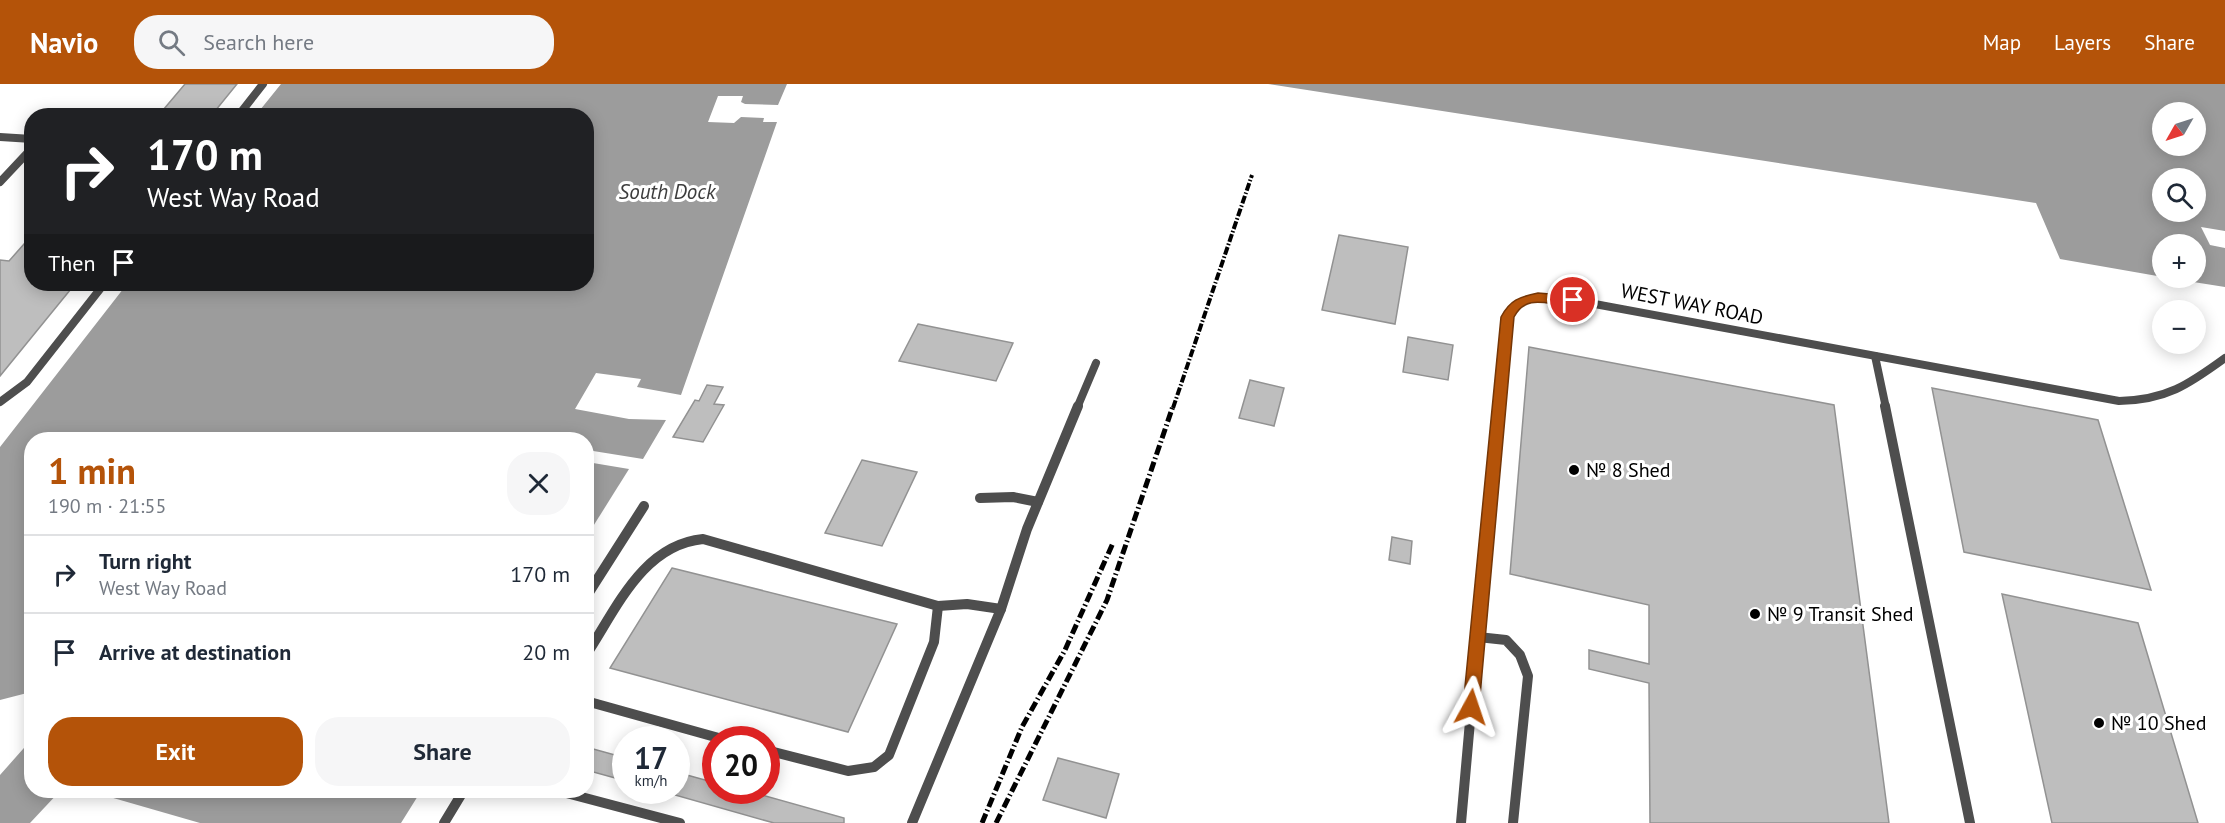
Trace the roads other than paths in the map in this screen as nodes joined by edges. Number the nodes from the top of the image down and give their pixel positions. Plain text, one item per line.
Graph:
1 (262, 84) edge
2 (244, 108) edge
3 (0, 136) edge
4 (24, 138) edge
5 (24, 156) edge
6 (0, 182) edge
7 (98, 291) edge
8 (1875, 356) junction
9 (2225, 358) edge
10 (1096, 363) dead end
11 (0, 402) edge
12 (980, 498) dead end
13 (1038, 502) junction
14 (644, 506) dead end
15 (594, 584) edge
16 (938, 606) junction
17 (1001, 609) junction
18 (1478, 637) junction
19 (594, 643) edge
20 (594, 703) edge
21 (702, 733) edge
22 (780, 754) edge
23 (459, 798) edge
24 (585, 798) edge
25 (444, 823) edge
26 (680, 823) edge
27 (912, 823) edge
28 (1461, 823) edge
29 (1513, 823) edge
30 (1970, 823) edge

1 - 2 lane
3 - 4 lane
5 - 6 lane
7 - 11 lane
8 - 9 lane, WEST WAY ROAD
8 - 18 lane, WEST WAY ROAD
8 - 30 lane
10 - 13 lane
12 - 13 lane
13 - 17 lane
14 - 15 lane
16 - 17 lane
16 - 19 lane
16 - 22 lane
17 - 27 lane
18 - 28 lane, WEST WAY ROAD
18 - 29 lane
20 - 21 lane
23 - 25 lane
24 - 26 lane

